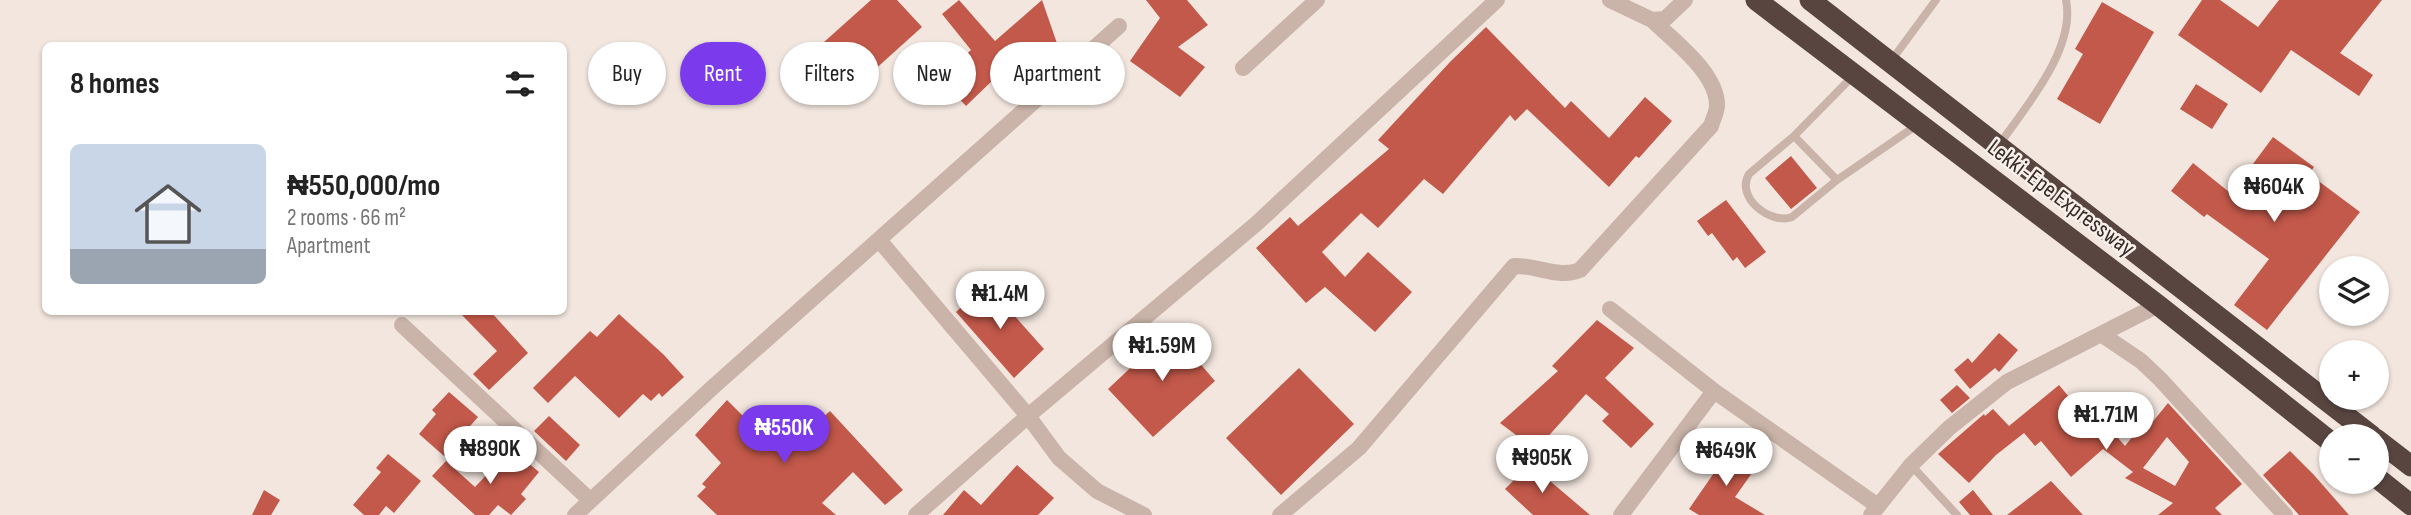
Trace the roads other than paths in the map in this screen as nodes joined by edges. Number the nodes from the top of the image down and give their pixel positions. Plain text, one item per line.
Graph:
1 (1317, 0) edge
2 (1497, 0) edge
3 (1610, 0) edge
4 (1685, 0) edge
5 (1756, 0) edge
6 (1810, 0) edge
7 (1936, 0) edge
8 (2066, 0) edge
9 (1652, 20) junction
10 (1119, 26) dead end
11 (1891, 61) junction
12 (1243, 68) dead end
13 (1855, 74) junction
14 (1919, 124) junction
15 (1794, 136) junction
16 (1999, 145) junction
17 (1837, 180) junction
18 (879, 240) junction
19 (2158, 305) junction
20 (1610, 309) dead end
21 (402, 325) dead end
22 (2101, 334) junction
23 (1714, 391) junction
24 (1028, 415) junction
25 (2357, 424) edge
26 (2319, 432) edge
27 (2389, 449) edge
28 (1912, 465) junction
29 (2411, 466) edge
30 (2389, 487) edge
31 (590, 500) junction
32 (2411, 505) edge
33 (1875, 510) edge
34 (575, 515) edge
35 (916, 515) edge
36 (1144, 515) edge
37 (1280, 515) edge
38 (1622, 515) edge
39 (1957, 515) edge
40 (2285, 515) edge

1 - 12 street
2 - 24 street
3 - 9 street
4 - 9 street
5 - 13 highway, Lekki-Epe Expressway
6 - 11 highway, Lekki-Epe Expressway
7 - 11 lane
8 - 16 lane
9 - 37 street
10 - 18 street
11 - 16 highway, Lekki-Epe Expressway
13 - 14 highway, Lekki-Epe Expressway
13 - 15 lane
14 - 17 lane
14 - 19 highway, Lekki-Epe Expressway
15 - 17 lane
15 - 17 lane
16 - 25 highway, Lekki-Epe Expressway
18 - 24 street
18 - 31 street
19 - 22 street
19 - 26 highway, Lekki-Epe Expressway
20 - 23 street
21 - 31 street
22 - 28 street
22 - 40 street
23 - 33 street
23 - 38 street
24 - 35 street
24 - 36 street
27 - 29 highway
28 - 33 street
28 - 39 lane
30 - 32 highway
31 - 34 street

